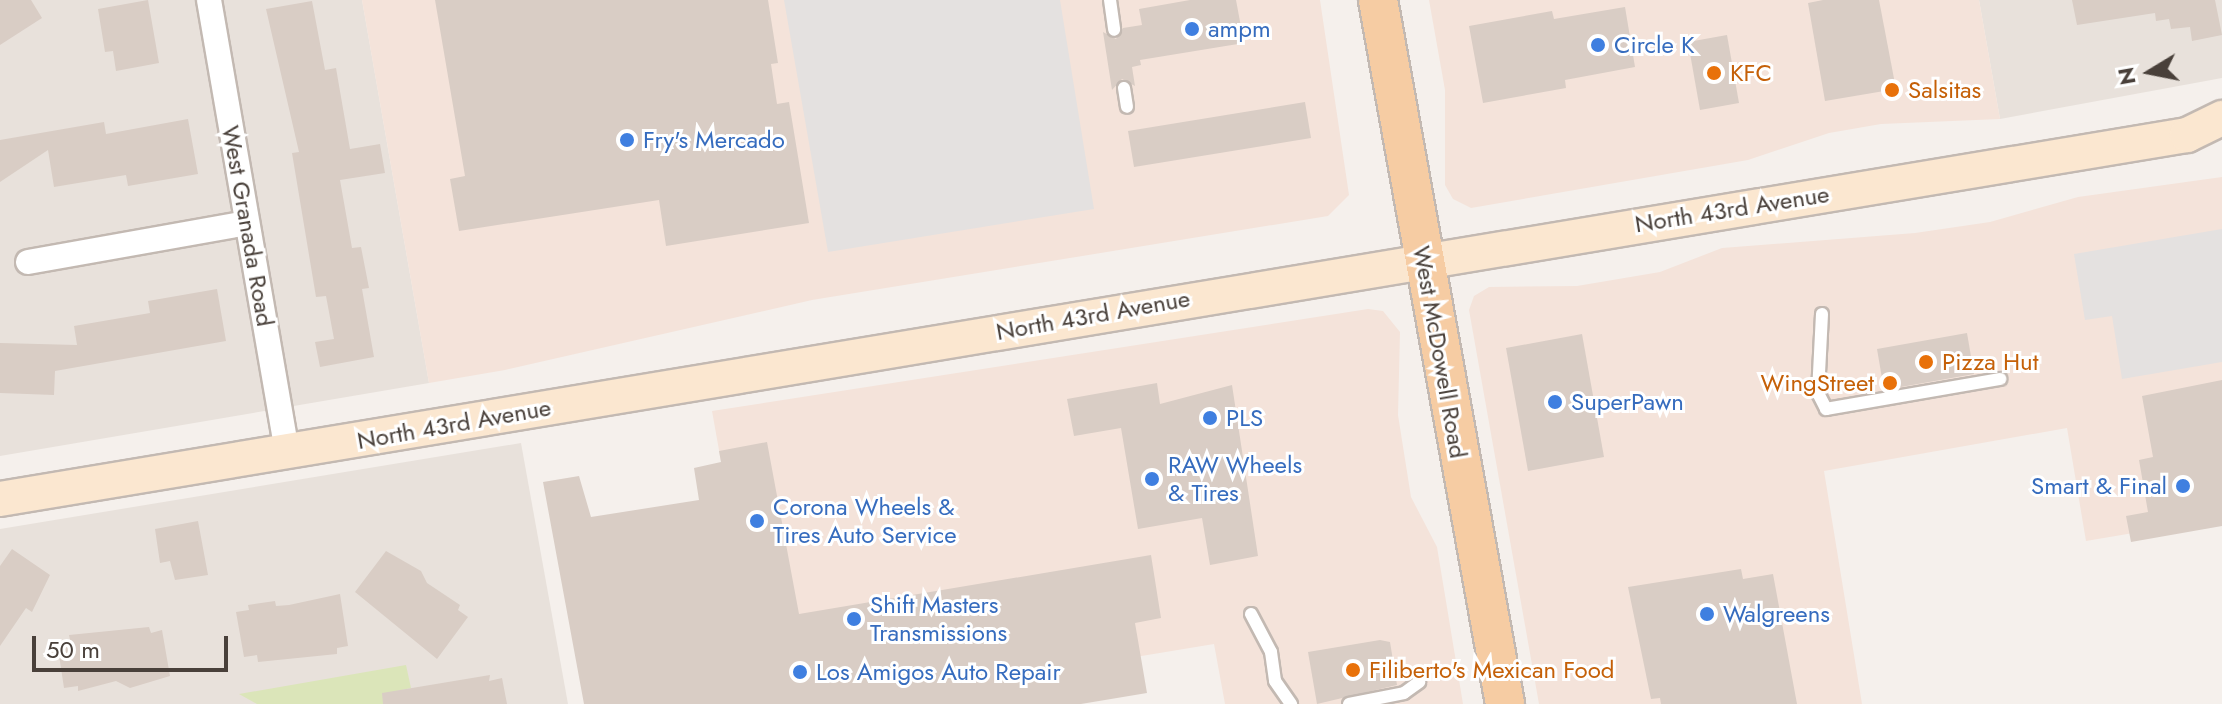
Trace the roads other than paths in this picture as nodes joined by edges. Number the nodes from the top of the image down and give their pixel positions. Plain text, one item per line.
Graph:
1 (209, 0) edge
2 (1110, 0) edge
3 (1378, 0) edge
4 (1114, 30) dead end
5 (1124, 88) dead end
6 (1127, 107) dead end
7 (2222, 118) edge
8 (2187, 135) junction
9 (2222, 140) edge
10 (247, 223) junction
11 (1423, 259) junction
12 (28, 262) dead end
13 (1822, 314) dead end
14 (2000, 379) dead end
15 (287, 452) junction
16 (0, 499) edge
17 (1251, 614) dead end
18 (1419, 682) dead end
19 (1291, 704) edge
20 (1349, 704) edge
21 (1505, 704) edge

1 - 10 street, West Granada Road
2 - 4 lane
3 - 11 main road, West McDowell Road
5 - 6 lane
7 - 8 main road, North 43rd Avenue
8 - 9 main road, North 43rd Avenue
8 - 11 main road, North 43rd Avenue
10 - 12 street
10 - 15 street, West Granada Road
11 - 15 main road, North 43rd Avenue
11 - 21 main road, West McDowell Road
13 - 14 lane
15 - 16 main road, North 43rd Avenue
17 - 19 lane
18 - 20 lane

